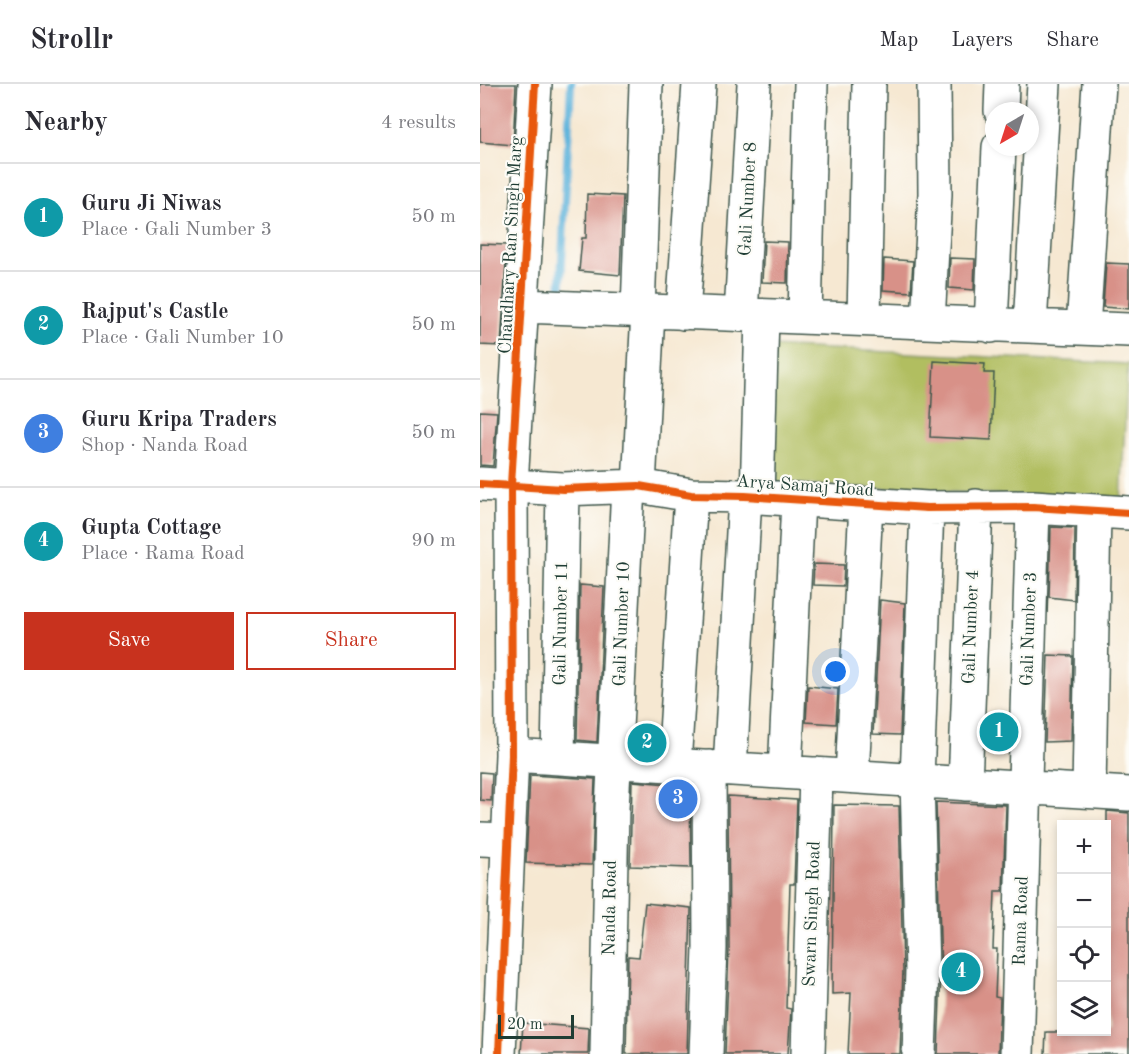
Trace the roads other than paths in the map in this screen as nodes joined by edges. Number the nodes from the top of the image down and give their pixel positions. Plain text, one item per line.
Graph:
1 (535, 84) edge
2 (646, 84) edge
3 (699, 84) edge
4 (754, 84) edge
5 (811, 84) edge
6 (869, 84) edge
7 (934, 84) edge
8 (1002, 84) edge
9 (1044, 84) edge
10 (1099, 84) edge
11 (1001, 102) edge
12 (999, 156) edge
13 (523, 306) junction
14 (643, 311) junction
15 (683, 313) junction
16 (752, 315) junction
17 (805, 317) junction
18 (864, 318) junction
19 (928, 322) junction
20 (991, 326) junction
21 (1030, 326) junction
22 (1083, 328) junction
23 (1129, 330) edge
24 (496, 484) edge
25 (634, 486) junction
26 (563, 489) junction
27 (691, 495) junction
28 (751, 496) junction
29 (798, 501) junction
30 (866, 504) junction
31 (976, 506) junction
32 (1033, 507) junction
33 (927, 508) junction
34 (1094, 512) junction
35 (1129, 513) edge
36 (512, 755) junction
37 (558, 758) junction
38 (616, 761) junction
39 (674, 765) junction
40 (720, 768) junction
41 (801, 773) junction
42 (852, 776) junction
43 (917, 780) junction
44 (965, 784) junction
45 (1024, 787) junction
46 (1089, 791) junction
47 (1129, 794) edge
48 (494, 839) edge
49 (498, 1054) edge
50 (607, 1054) edge
51 (706, 1054) edge
52 (808, 1054) edge
53 (919, 1054) edge
54 (1017, 1054) edge

1 - 13 street, Chaudhary Ran Singh Marg
2 - 14 street, Gali Number 10
3 - 15 street
4 - 16 street, Gali Number 8
5 - 17 street
6 - 18 street
7 - 19 street
8 - 11 street
9 - 21 street
10 - 22 street
12 - 20 street
13 - 14 street
13 - 24 street, Chaudhary Ran Singh Marg
14 - 15 street
14 - 25 street, Gali Number 10
15 - 16 street
16 - 17 street
16 - 28 street, Gali Number 8
17 - 18 street
18 - 19 street
19 - 20 street
20 - 21 street
21 - 22 street
22 - 23 street
24 - 26 street, Arya Samaj Road
24 - 36 street, Chaudhary Ran Singh Marg
25 - 26 street, Arya Samaj Road
25 - 27 street, Arya Samaj Road
25 - 38 street, Gali Number 10
26 - 37 street, Gali Number 11
27 - 28 street, Arya Samaj Road
27 - 39 street
28 - 29 street, Arya Samaj Road
28 - 40 street, Gali Number 8
29 - 30 street, Arya Samaj Road
29 - 41 street, Swarn Singh Road
30 - 33 street, Arya Samaj Road
30 - 42 street
31 - 32 street, Arya Samaj Road
31 - 33 street, Arya Samaj Road
31 - 44 street, Gali Number 4
32 - 34 street, Arya Samaj Road
32 - 45 street, Gali Number 3
33 - 43 street
34 - 35 street, Arya Samaj Road
34 - 46 street
36 - 37 street
36 - 48 street, Chaudhary Ran Singh Marg
37 - 38 street
38 - 39 street
38 - 50 street, Nanda Road
39 - 40 street
40 - 41 street
40 - 51 street, Gali Number 8
41 - 42 street
41 - 52 street, Swarn Singh Road
42 - 43 street
43 - 44 street
43 - 53 street
44 - 45 street
45 - 46 street
45 - 54 street, Rama Road
46 - 47 street
48 - 49 street, Chaudhary Ran Singh Marg

